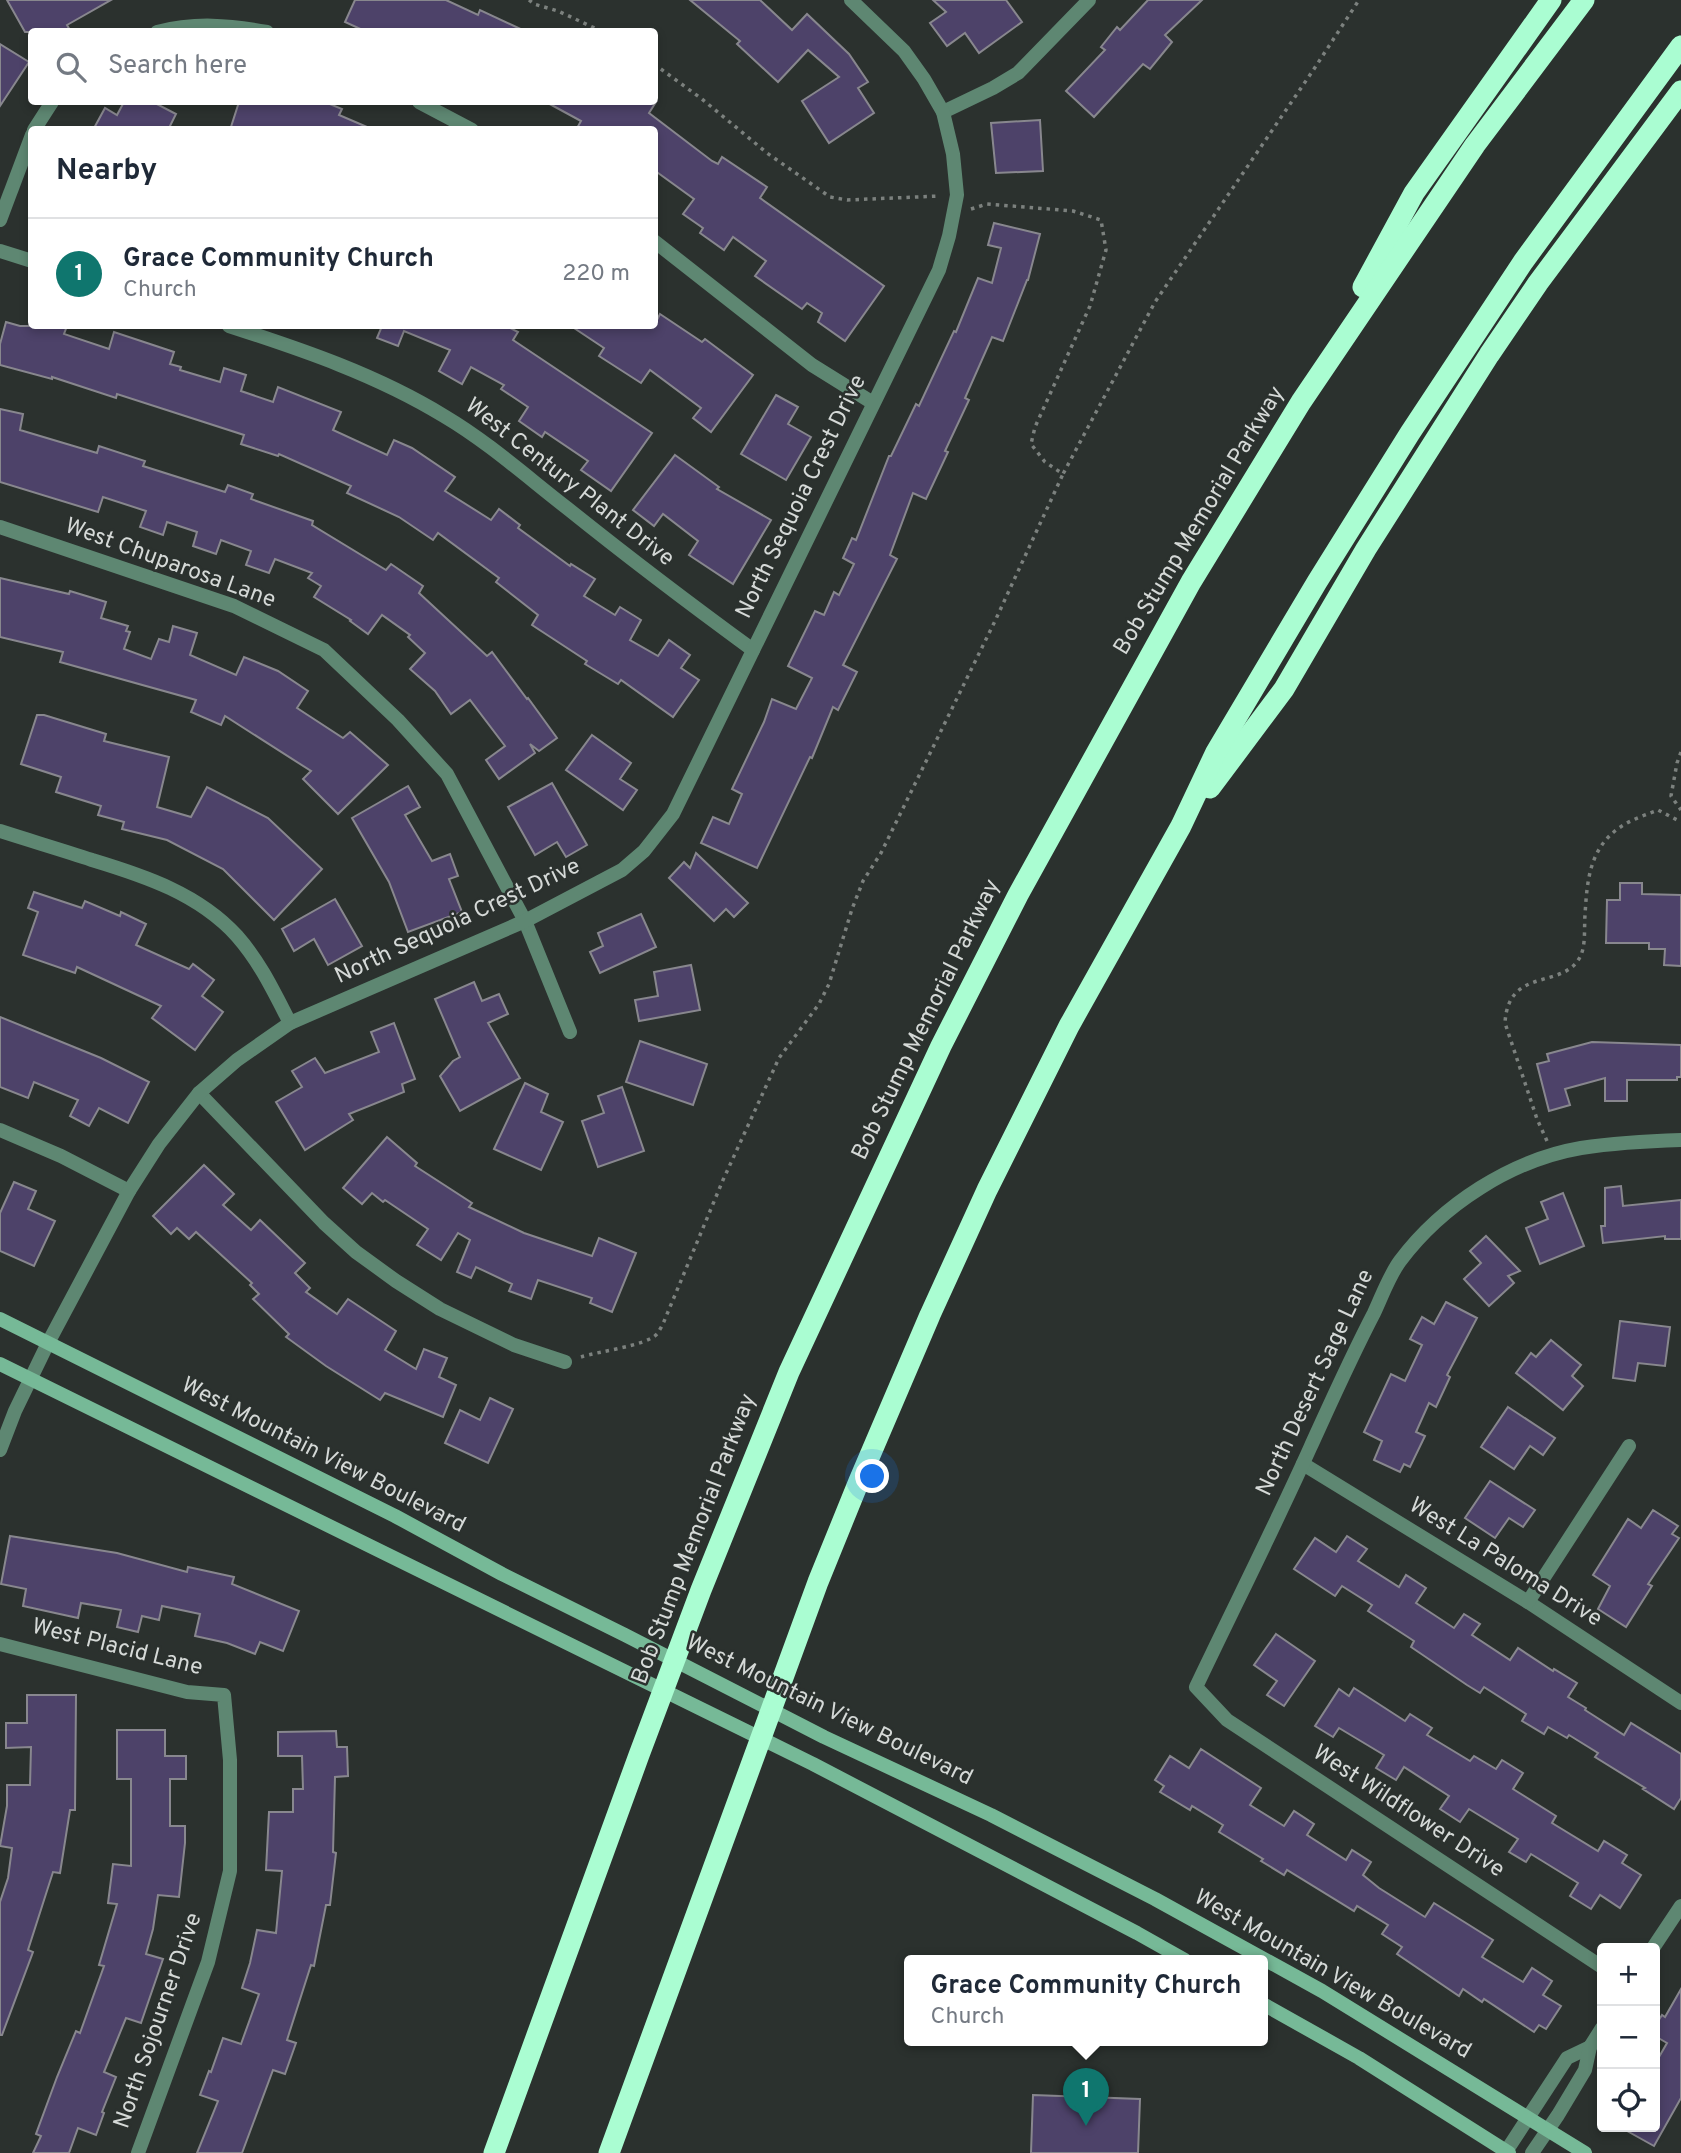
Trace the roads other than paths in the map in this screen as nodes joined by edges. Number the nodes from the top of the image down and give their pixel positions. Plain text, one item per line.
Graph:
1 (851, 0) edge
2 (1089, 0) edge
3 (1551, 0) edge
4 (1584, 0) edge
5 (172, 28) edge
6 (244, 28) edge
7 (1681, 46) edge
8 (1681, 91) edge
9 (50, 105) edge
10 (425, 105) edge
11 (943, 111) junction
12 (37, 126) edge
13 (464, 126) edge
14 (28, 146) edge
15 (0, 220) edge
16 (658, 244) edge
17 (0, 251) edge
18 (28, 260) edge
19 (238, 329) edge
20 (1301, 402) junction
21 (873, 403) junction
22 (0, 527) edge
23 (753, 650) junction
24 (1181, 826) junction
25 (0, 831) edge
26 (525, 922) junction
27 (289, 1023) junction
28 (570, 1031) dead end
29 (199, 1093) junction
30 (0, 1130) edge
31 (1681, 1140) edge
32 (129, 1191) junction
33 (0, 1319) edge
34 (48, 1343) junction
35 (565, 1362) road end
36 (0, 1364) edge
37 (31, 1379) junction
38 (1629, 1446) dead end
39 (0, 1450) edge
40 (1303, 1464) junction
41 (1528, 1602) junction
42 (0, 1644) edge
43 (1196, 1687) joint
44 (224, 1695) joint
45 (1681, 1703) edge
46 (1681, 1906) edge
47 (1656, 1943) edge
48 (1176, 1955) edge
49 (1257, 1955) edge
50 (1268, 1961) edge
51 (1597, 1964) edge
52 (1268, 2007) edge
53 (1597, 2036) edge
54 (1590, 2047) junction
55 (1528, 2117) junction
56 (1548, 2129) junction
57 (1507, 2152) edge
58 (138, 2153) edge
59 (494, 2153) edge
60 (609, 2153) edge
61 (1532, 2153) edge
62 (1585, 2153) edge

1 - 11 street, North Sequoia Crest Drive
2 - 11 street
3 - 20 highway
4 - 20 highway, Bob Stump Memorial Parkway
5 - 6 street
7 - 24 highway
8 - 24 highway
9 - 12 street
10 - 13 street
11 - 21 street, North Sequoia Crest Drive
14 - 15 street
16 - 21 street
17 - 18 street
19 - 23 street, West Century Plant Drive
20 - 59 highway, Bob Stump Memorial Parkway
21 - 23 street, North Sequoia Crest Drive
22 - 26 street, West Chuparosa Lane
23 - 26 street, North Sequoia Crest Drive
24 - 60 highway
25 - 27 street
26 - 27 street, North Sequoia Crest Drive
26 - 28 street, West Chuparosa Lane
27 - 29 street, North Sequoia Crest Drive
29 - 32 street, North Sequoia Crest Drive
29 - 35 street
30 - 32 street
31 - 40 street, North Desert Sage Lane
32 - 34 street, North Sequoia Crest Drive
33 - 34 street, West Mountain View Boulevard
34 - 37 street, North Sequoia Crest Drive
34 - 49 street, West Mountain View Boulevard
36 - 37 street
37 - 39 street, North Sequoia Crest Drive
37 - 48 street
38 - 41 street
40 - 41 street, West La Paloma Drive
40 - 43 street, North Desert Sage Lane
41 - 45 street, West La Paloma Drive
42 - 44 street, West Placid Lane
43 - 51 street, West Wildflower Drive
44 - 58 street, North Sojourner Drive
46 - 47 street
50 - 55 street, West Mountain View Boulevard
52 - 57 street
53 - 54 street
54 - 55 street
54 - 56 street
55 - 56 street, West Mountain View Boulevard
55 - 57 street
56 - 61 street
56 - 62 street, West Mountain View Boulevard

